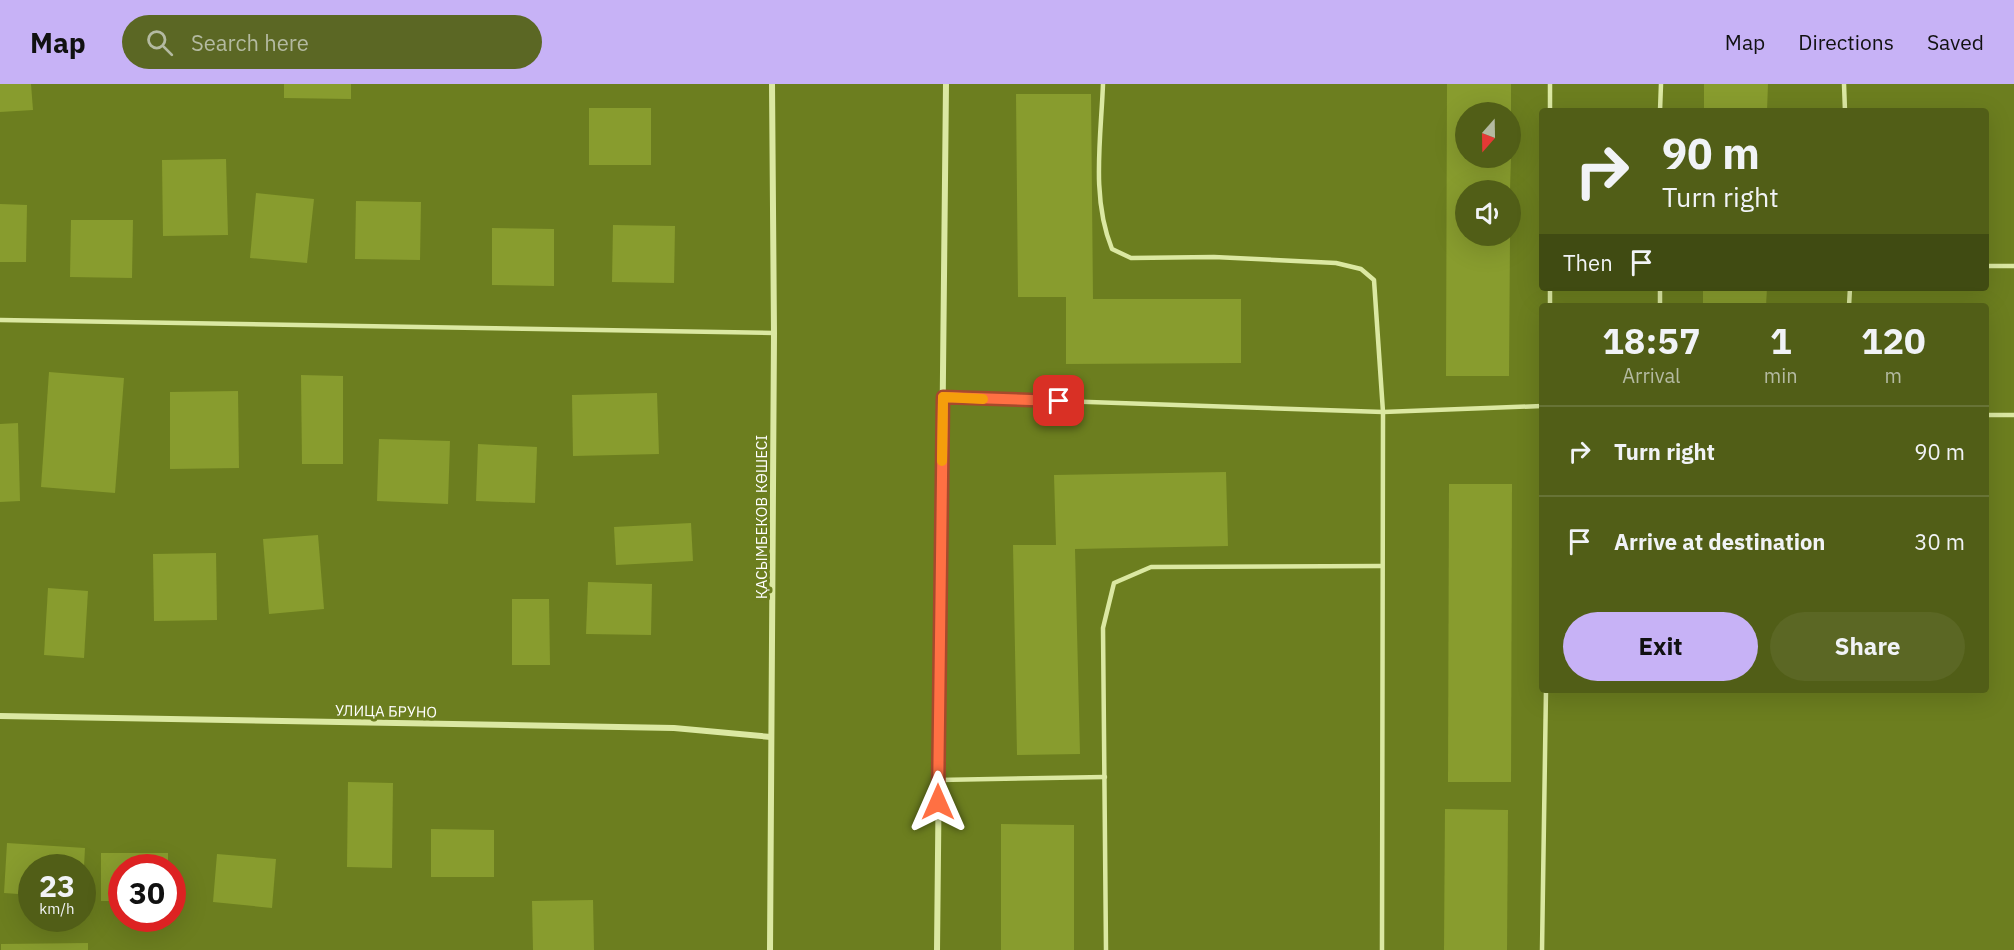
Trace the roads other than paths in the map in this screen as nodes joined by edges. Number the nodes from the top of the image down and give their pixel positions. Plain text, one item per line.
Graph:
1 (772, 84) edge
2 (946, 84) edge
3 (1103, 84) edge
4 (1550, 84) edge
5 (1661, 84) edge
6 (1844, 84) edge
7 (1550, 108) edge
8 (1660, 108) edge
9 (1845, 108) edge
10 (1989, 266) edge
11 (2014, 266) edge
12 (0, 320) edge
13 (774, 333) junction
14 (943, 397) junction
15 (1539, 406) edge
16 (1383, 412) junction
17 (1989, 415) edge
18 (2014, 415) edge
19 (1382, 566) junction
20 (1546, 693) edge
21 (0, 716) edge
22 (771, 737) junction
23 (1105, 777) junction
24 (939, 780) junction
25 (770, 950) edge
26 (937, 950) edge
27 (1106, 950) edge
28 (1382, 950) edge
29 (1542, 950) edge

1 - 13 street, ҚАСЫМБЕКОВ КӨШЕСІ
2 - 14 street
3 - 16 lane
4 - 7 lane
5 - 8 lane
6 - 9 lane
10 - 11 lane
12 - 13 lane
13 - 22 street, ҚАСЫМБЕКОВ КӨШЕСІ
14 - 16 lane
14 - 24 street
15 - 16 lane
16 - 19 lane
17 - 18 lane
19 - 23 lane
19 - 28 lane
20 - 29 lane
21 - 22 street, УЛИЦА БРУНО
22 - 25 street, ҚАСЫМБЕКОВ КӨШЕСІ
23 - 24 lane
23 - 27 lane
24 - 26 street

